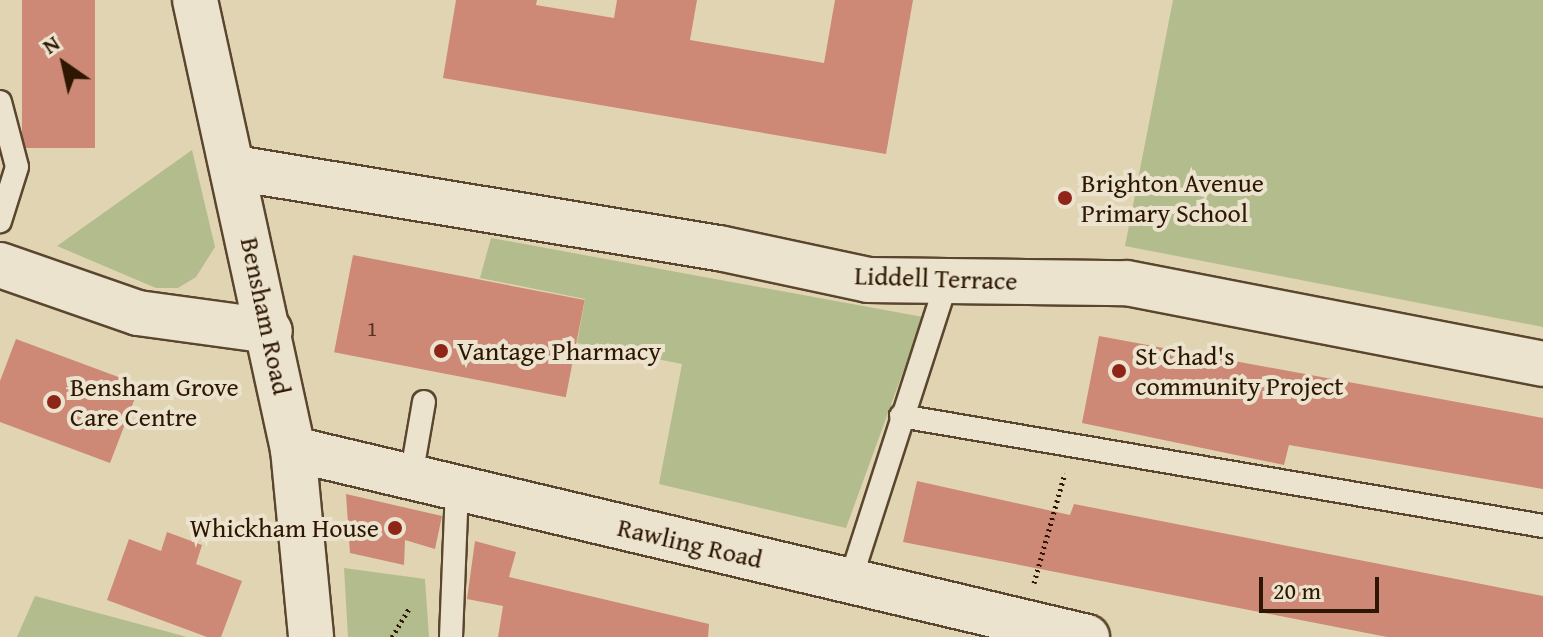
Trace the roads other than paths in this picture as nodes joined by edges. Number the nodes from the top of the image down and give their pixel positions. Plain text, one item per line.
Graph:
1 (195, 0) edge
2 (0, 102) edge
3 (235, 168) junction
4 (0, 221) edge
5 (0, 265) edge
6 (947, 281) junction
7 (270, 331) junction
8 (1543, 364) edge
9 (424, 402) dead end
10 (901, 416) junction
11 (293, 449) junction
12 (411, 477) junction
13 (457, 488) junction
14 (1543, 526) edge
15 (850, 581) junction
16 (1010, 626) edge
17 (311, 637) edge
18 (451, 637) edge
19 (1087, 637) edge

1 - 3 street, Bensham Road
2 - 4 lane
3 - 6 street, Liddell Terrace
3 - 7 street, Bensham Road
5 - 7 street
6 - 8 street, Liddell Terrace
6 - 10 lane
7 - 11 street, Bensham Road
9 - 12 lane
10 - 14 lane
10 - 15 lane
11 - 12 street, Rawling Road
11 - 17 street, Bensham Road
12 - 13 street, Rawling Road
13 - 15 street, Rawling Road
13 - 18 lane
15 - 16 street, Rawling Road
16 - 19 street, Rawling Road

